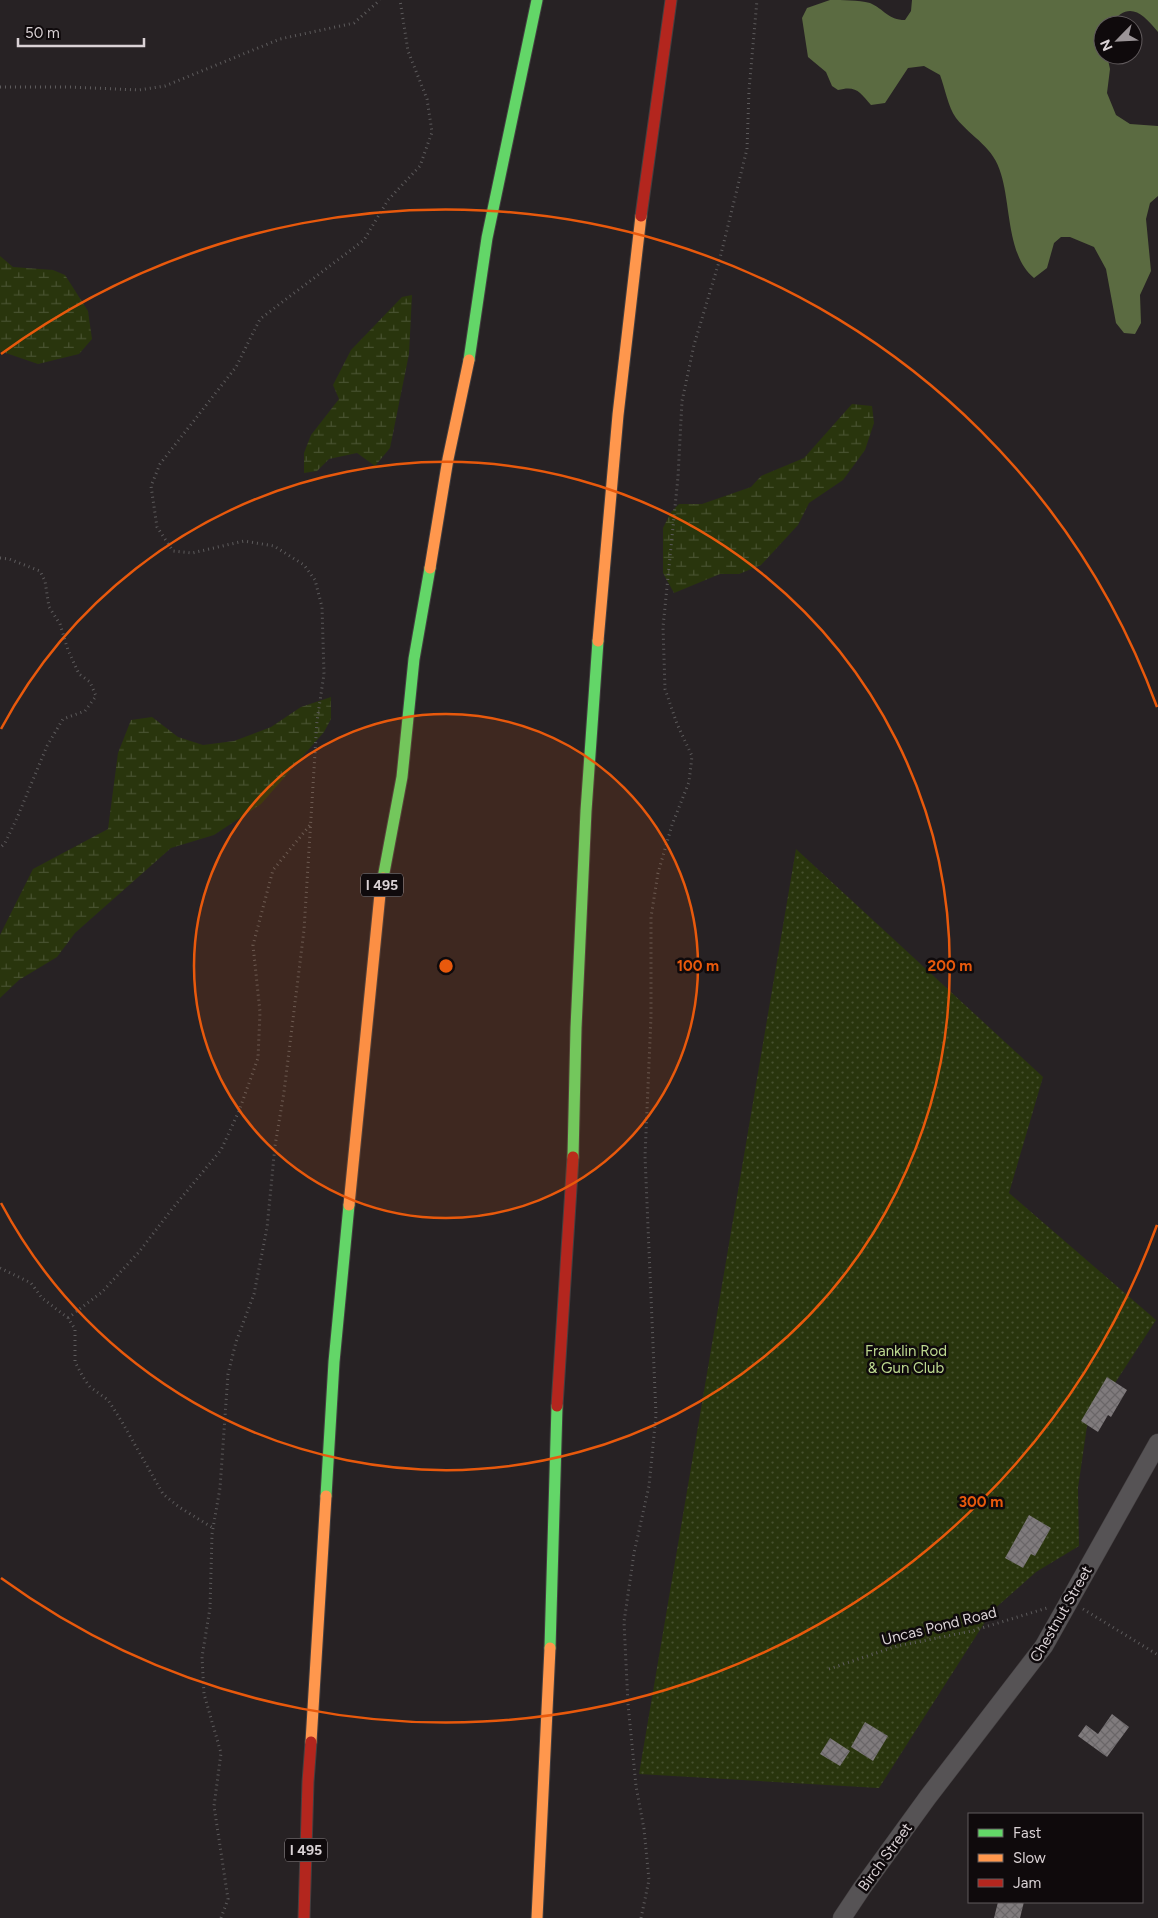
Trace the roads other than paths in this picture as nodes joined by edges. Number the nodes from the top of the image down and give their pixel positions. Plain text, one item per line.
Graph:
1 (537, 0) edge
2 (671, 0) edge
3 (1158, 1443) edge
4 (928, 1797) joint
5 (304, 1918) edge
6 (537, 1918) edge
7 (842, 1918) edge

1 - 5 highway, I 495
2 - 6 highway
3 - 4 street, Chestnut Street
4 - 7 street, Birch Street

